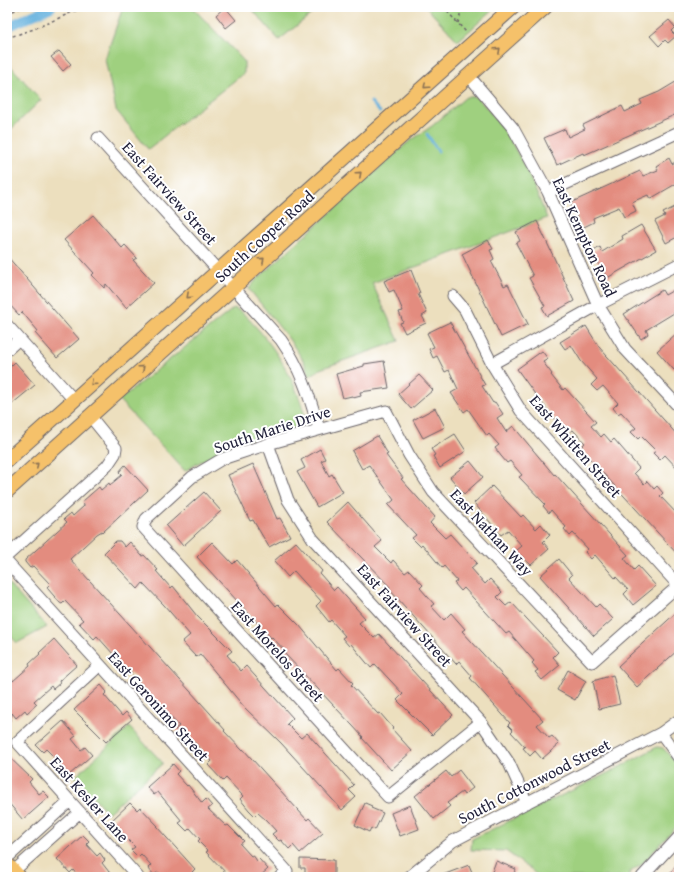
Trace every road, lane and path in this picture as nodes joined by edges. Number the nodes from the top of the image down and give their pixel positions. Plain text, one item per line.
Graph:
1 (24, 7) edge
2 (84, 7) edge
3 (443, 7) edge
4 (465, 7) edge
5 (514, 7) edge
6 (545, 7) edge
7 (7, 14) edge
8 (458, 24) junction
9 (466, 32) dead end
10 (7, 38) edge
11 (455, 60) junction
12 (469, 76) junction
13 (679, 132) edge
14 (98, 138) dead end
15 (548, 192) junction
16 (679, 264) edge
17 (218, 270) junction
18 (233, 286) junction
19 (453, 296) dead end
20 (598, 305) junction
21 (7, 325) edge
22 (19, 339) junction
23 (7, 350) edge
24 (492, 364) junction
25 (74, 400) junction
26 (679, 407) edge
27 (386, 411) joint
28 (90, 416) junction
29 (319, 429) junction
30 (268, 444) junction
31 (7, 460) edge
32 (7, 491) edge
33 (143, 528) joint
34 (7, 556) edge
35 (7, 562) edge
36 (679, 586) edge
37 (100, 665) junction
38 (679, 720) edge
39 (481, 722) junction
40 (661, 733) junction
41 (679, 758) edge
42 (70, 801) junction
43 (527, 803) junction
44 (80, 812) junction
45 (47, 822) junction
46 (36, 832) junction
47 (56, 832) junction
48 (679, 837) edge
49 (45, 843) junction
50 (7, 858) edge
51 (12, 872) edge
52 (284, 874) edge
53 (138, 877) edge
54 (409, 877) edge
55 (642, 877) edge

1 - 7 path
2 - 10 path
3 - 4 path
3 - 8 path
4 - 8 path
5 - 11 main road, South Cooper Road
12 -> 6 main road, South Cooper Road
8 - 9 path
11 - 12 main road
11 -> 17 main road, South Cooper Road
12 - 15 street, East Kempton Road
18 -> 12 main road, South Cooper Road
13 - 15 street
14 - 17 street, East Fairview Street
15 - 20 street, East Kempton Road
16 - 20 street
17 - 18 street, East Fairview Street
17 -> 25 main road, South Cooper Road
28 -> 18 main road, South Cooper Road
18 - 29 street, East Fairview Street
19 - 24 street, East Whitten Street
20 - 24 street
20 - 26 street, East Kempton Road
21 - 22 street
22 - 23 street
22 - 25 street
24 - 36 street, East Whitten Street
25 - 31 main road, South Cooper Road
27 - 29 street, South Marie Drive
27 - 36 street, East Nathan Way
32 -> 28 main road, South Cooper Road
28 - 34 street
29 - 30 street, South Marie Drive
30 - 33 street, South Marie Drive
30 - 39 street, East Fairview Street
33 - 39 street, East Morelos Street
35 - 37 street, East Geronimo Street
37 - 42 street, East Kesler Lane
37 - 52 street, East Geronimo Street
38 - 40 street, South Cottonwood Street
39 - 43 street, East Fairview Street
40 - 41 street
40 - 43 street, South Cottonwood Street
42 - 44 street, East Kesler Lane
42 - 45 street
43 - 54 street, South Cottonwood Street
44 - 47 street
44 - 53 street, East Kesler Lane
45 - 46 street
45 - 47 street
46 - 49 street
46 - 50 street
47 - 49 street
48 - 55 street
49 - 51 street

